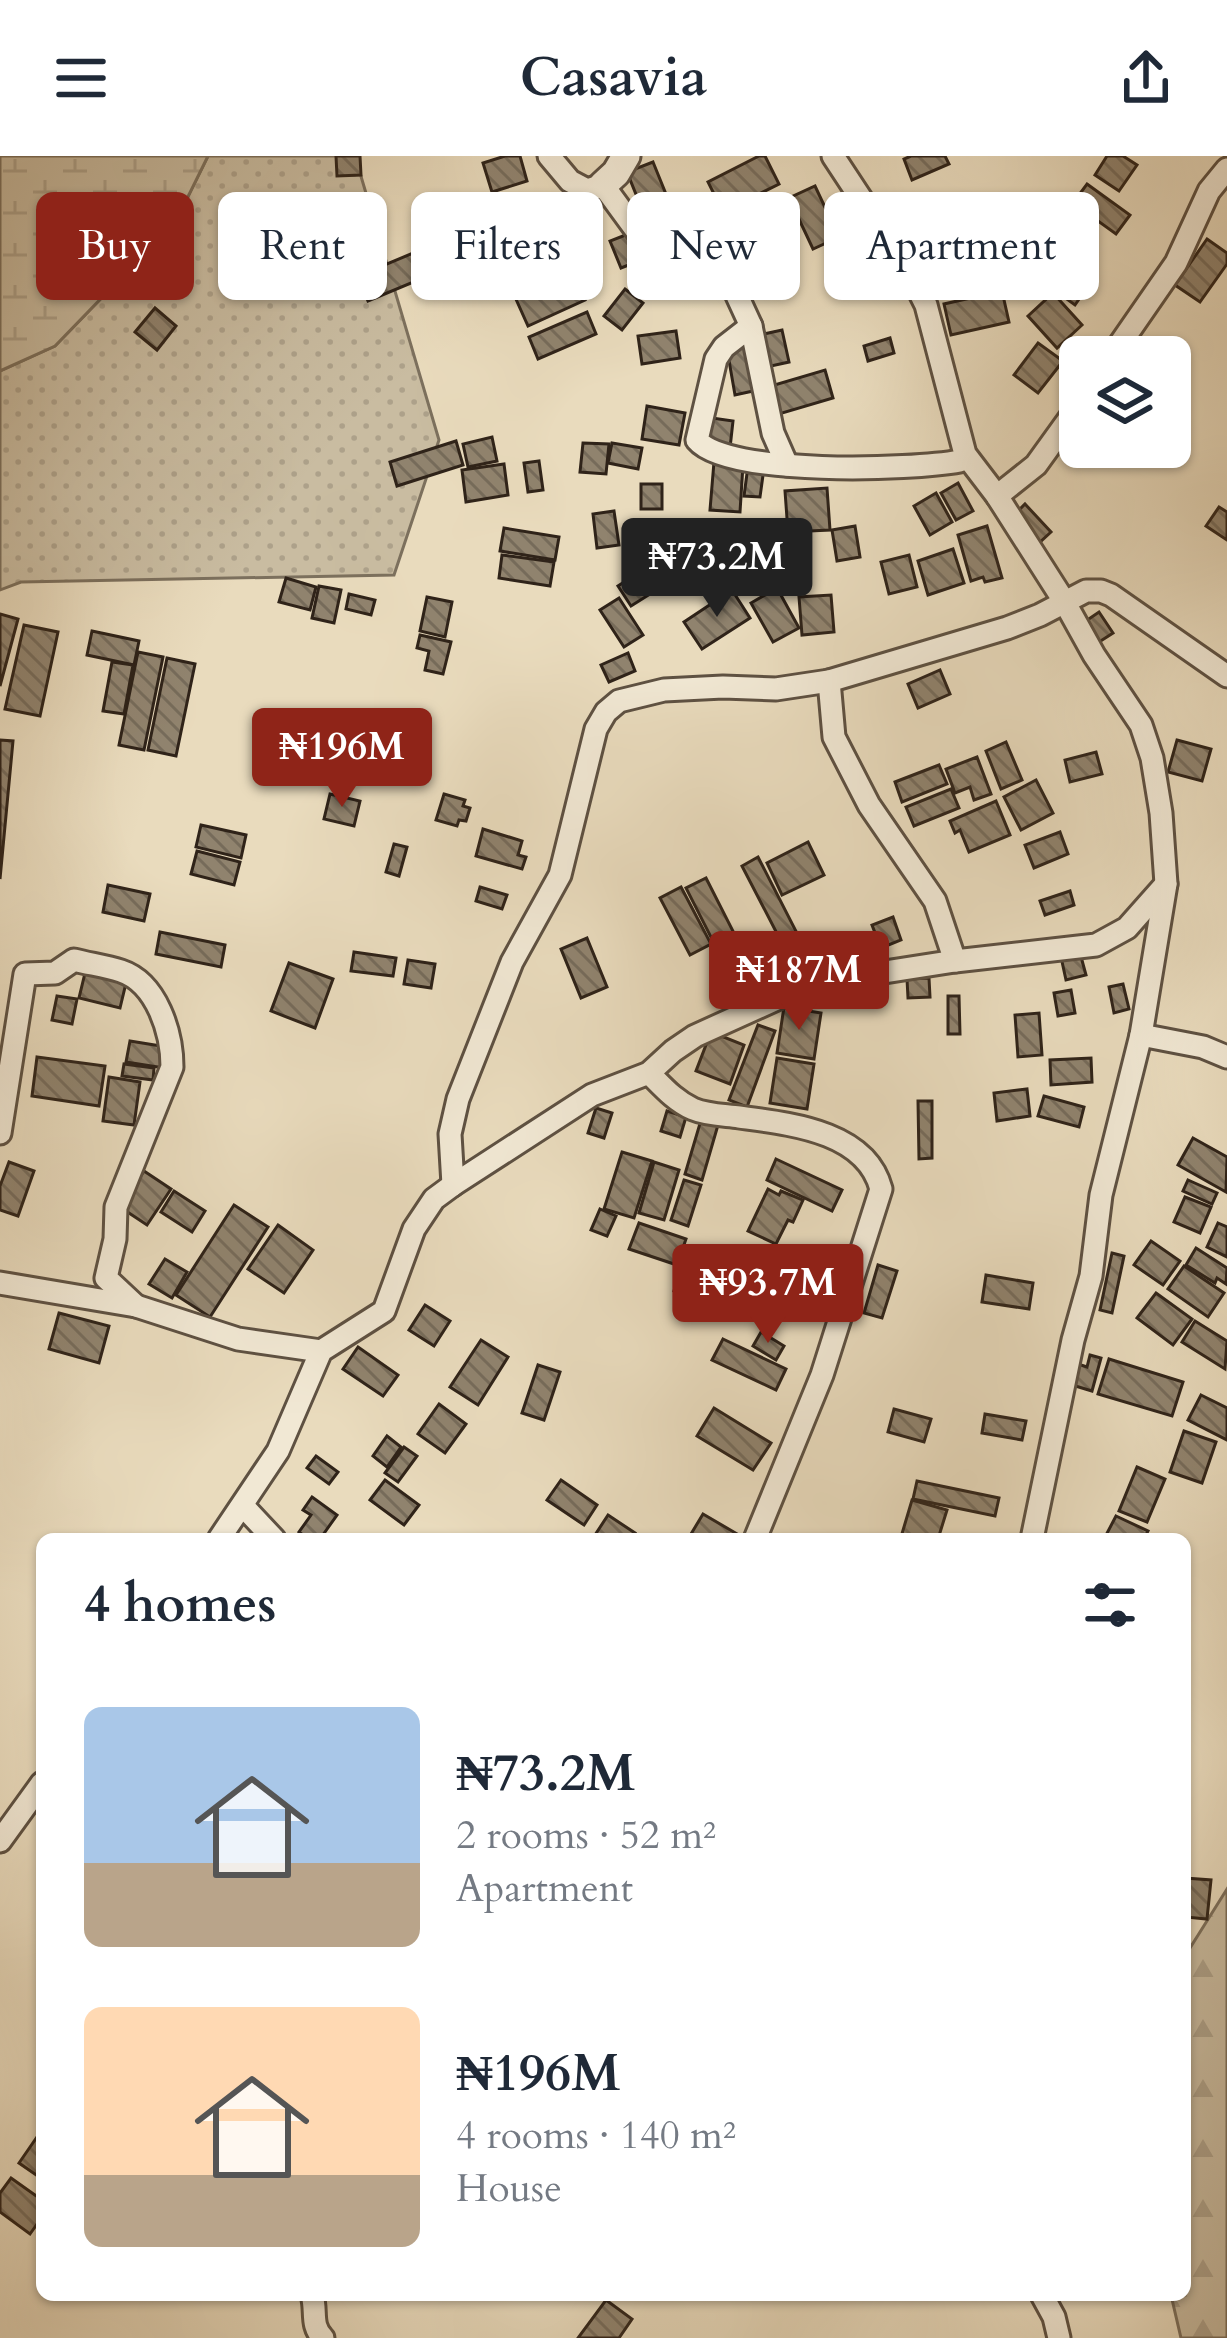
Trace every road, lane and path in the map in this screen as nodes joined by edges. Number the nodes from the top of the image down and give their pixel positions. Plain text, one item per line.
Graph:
1 (549, 156) edge
2 (626, 156) edge
3 (638, 156) edge
4 (832, 156) edge
5 (1227, 169) edge
6 (607, 188) junction
7 (751, 326) junction
8 (1126, 336) edge
9 (1059, 433) edge
10 (965, 454) junction
11 (787, 465) junction
12 (997, 496) junction
13 (1064, 602) junction
14 (1227, 676) edge
15 (829, 681) junction
16 (1166, 884) junction
17 (955, 961) junction
18 (1141, 1035) junction
19 (1227, 1058) edge
20 (650, 1073) junction
21 (0, 1133) edge
22 (453, 1185) junction
23 (0, 1283) edge
24 (136, 1306) junction
25 (321, 1351) junction
26 (242, 1505) junction
27 (223, 1533) edge
28 (268, 1533) edge
29 (757, 1533) edge
30 (1032, 1533) edge
31 (36, 1792) edge
32 (0, 1840) edge
33 (314, 2301) edge
34 (1045, 2301) edge
35 (323, 2338) edge
36 (1059, 2338) edge

1 - 6 street
2 - 6 street
3 - 6 street
4 - 10 street
5 - 8 street
6 - 7 street
7 - 11 street
7 - 11 street
9 - 12 street
10 - 11 street
10 - 12 street
12 - 13 street
13 - 14 street
13 - 15 street
13 - 16 street
15 - 17 street
15 - 22 street
16 - 17 street
16 - 18 street
17 - 20 street
18 - 19 street
18 - 30 street
20 - 22 street
20 - 29 street
21 - 24 street
22 - 25 street
23 - 24 street
24 - 25 street
25 - 26 street
26 - 27 street
26 - 28 street
31 - 32 street
33 - 35 street
34 - 36 street

